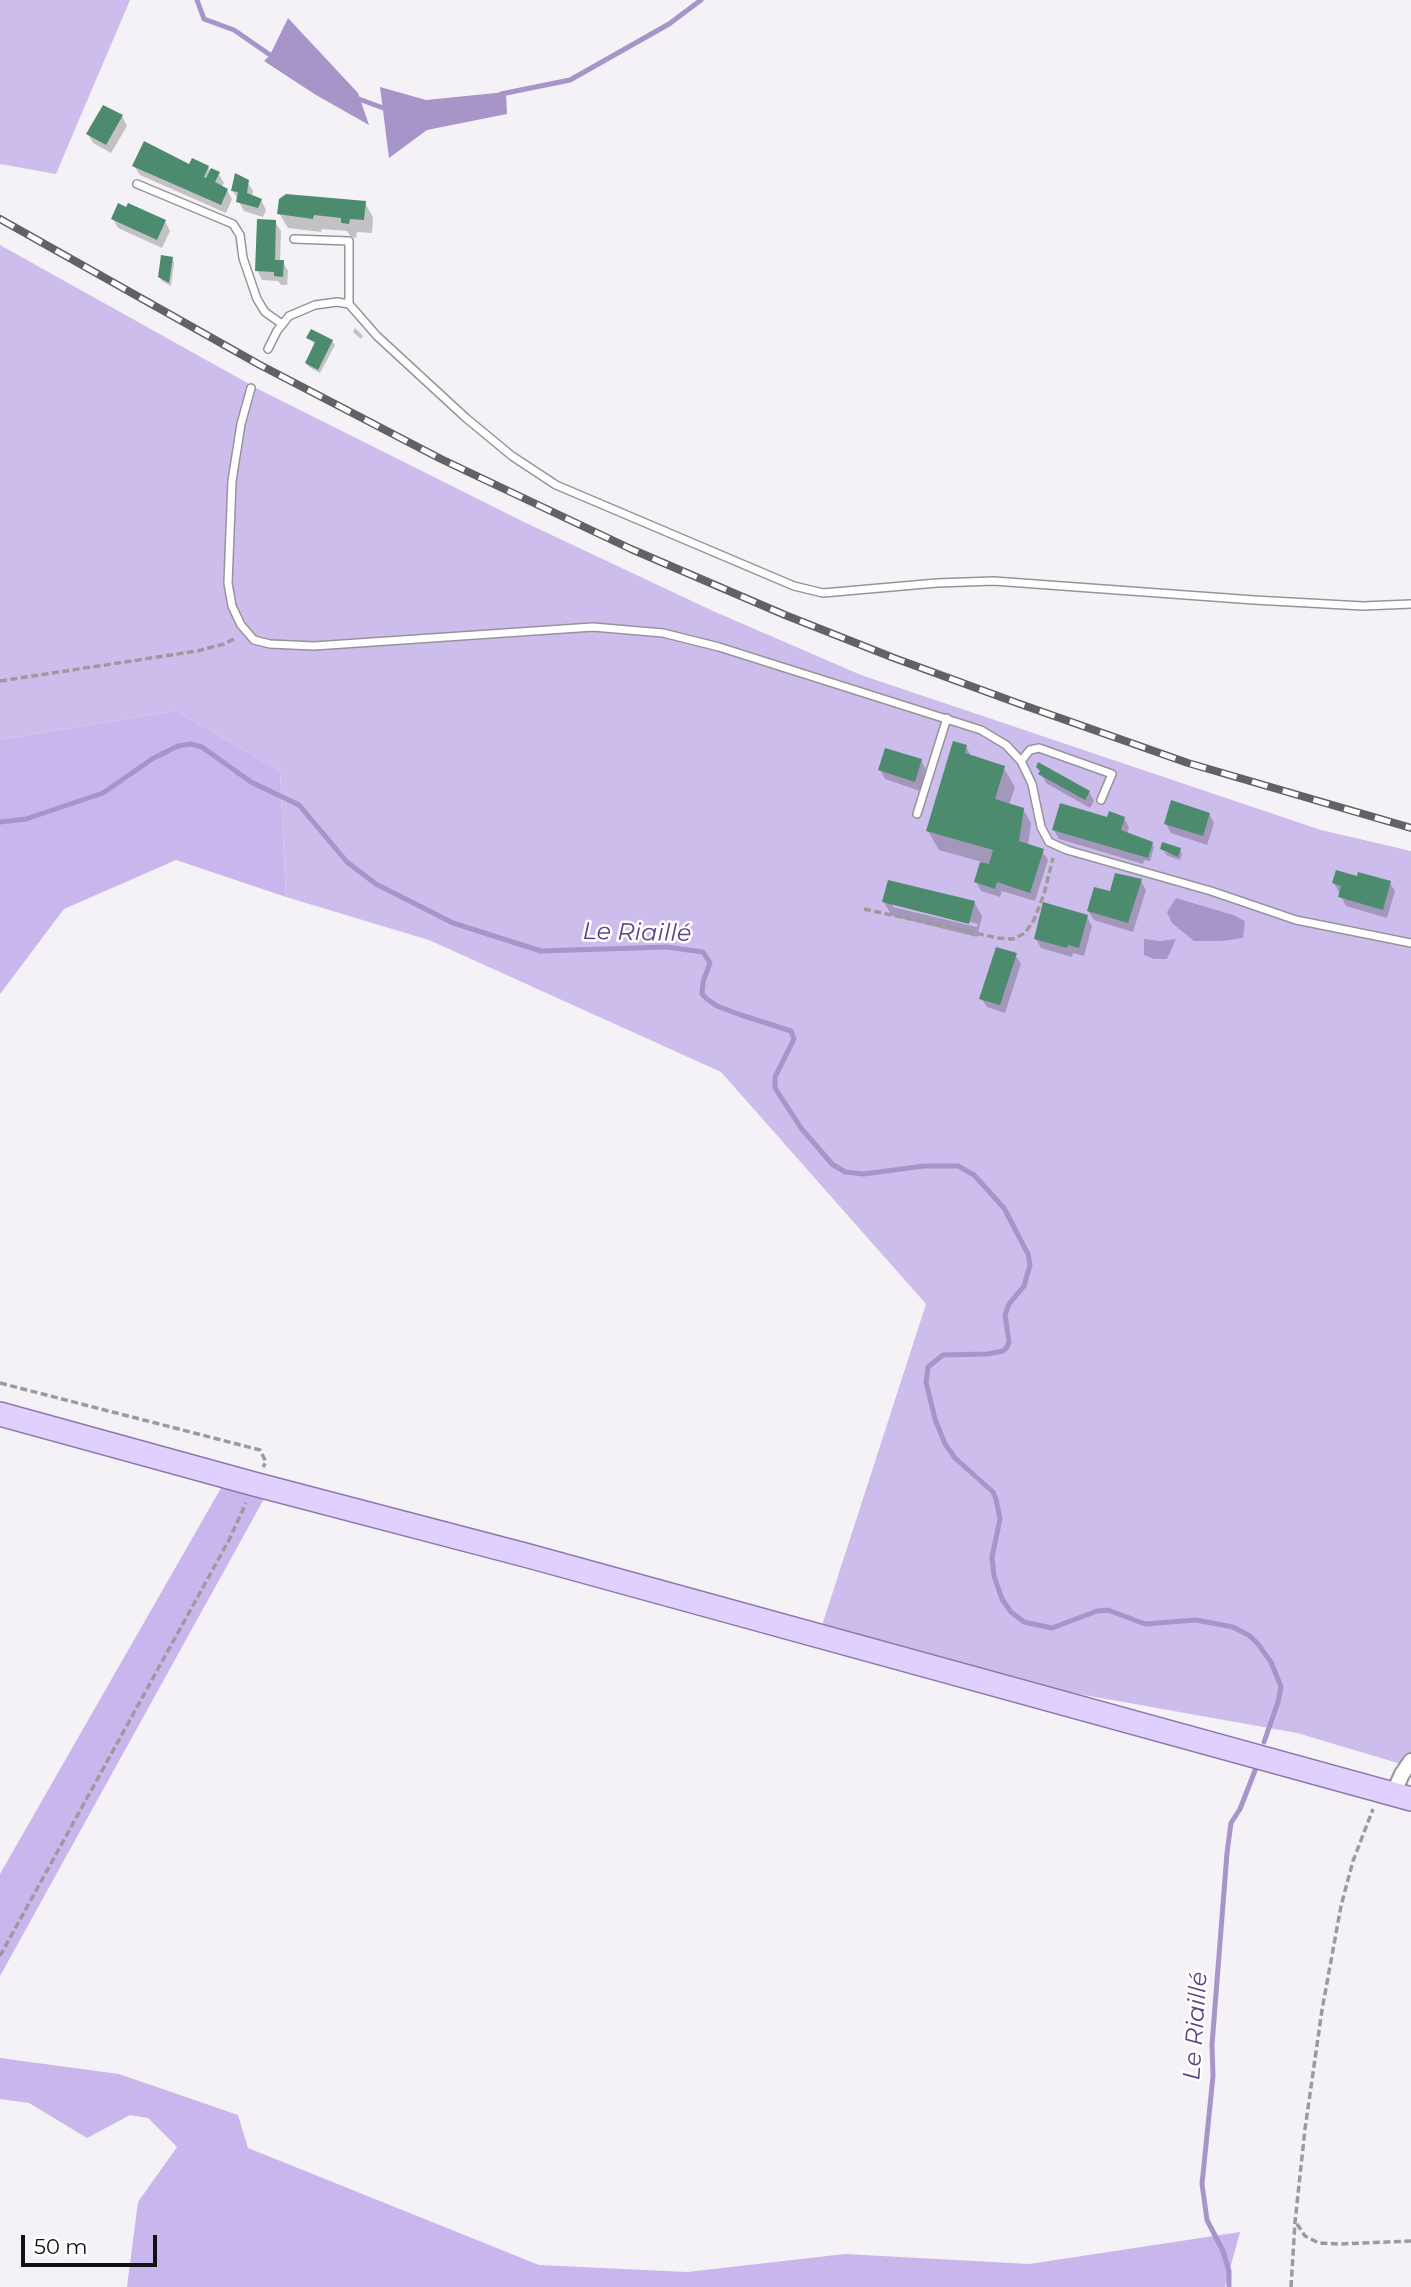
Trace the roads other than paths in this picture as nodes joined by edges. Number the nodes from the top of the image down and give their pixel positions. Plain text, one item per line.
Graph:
1 (137, 184) dead end
2 (294, 239) dead end
3 (349, 304) junction
4 (282, 324) junction
5 (268, 349) dead end
6 (251, 388) dead end
7 (1411, 604) edge
8 (947, 718) junction
9 (1021, 761) junction
10 (1101, 800) dead end
11 (917, 814) dead end
12 (1411, 943) edge
13 (0, 1414) edge
14 (1411, 1761) edge
15 (1395, 1795) edge

1 - 4 lane
2 - 3 lane
3 - 4 lane
3 - 7 lane
4 - 5 lane
6 - 8 lane
8 - 9 lane
8 - 11 lane
9 - 10 lane
9 - 12 lane
13 - 15 main road
14 - 15 street

